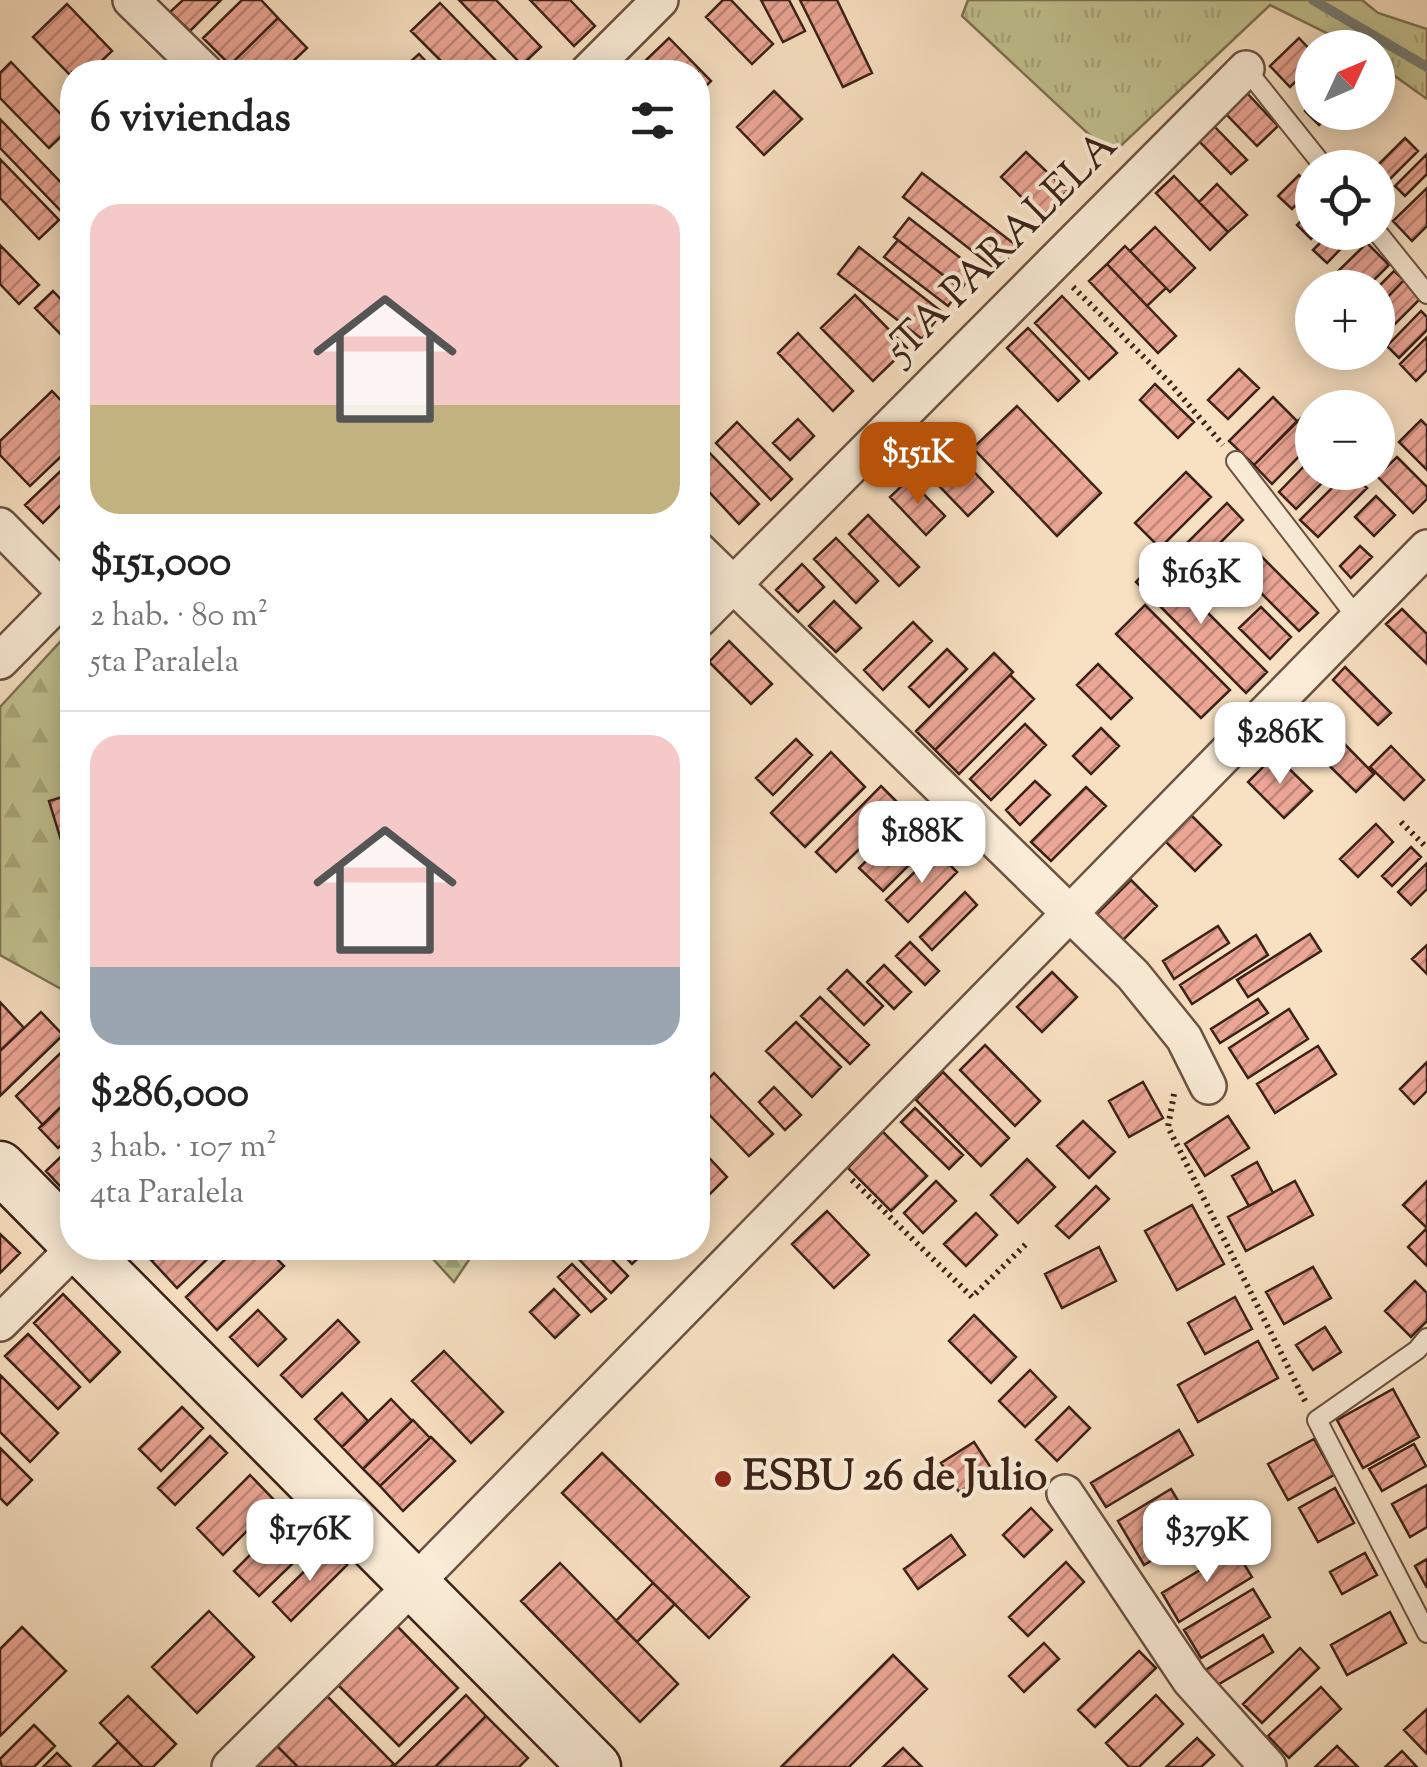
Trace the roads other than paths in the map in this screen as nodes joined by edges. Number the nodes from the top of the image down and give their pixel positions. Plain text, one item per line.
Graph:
1 (130, 0) edge
2 (660, 0) edge
3 (192, 60) edge
4 (600, 60) edge
5 (1246, 69) joint
6 (1311, 150) edge
7 (1392, 250) edge
8 (1427, 294) edge
9 (1236, 461) road end
10 (0, 526) edge
11 (1427, 548) edge
12 (710, 562) edge
13 (60, 583) edge
14 (733, 584) junction
15 (60, 604) edge
16 (710, 608) edge
17 (1358, 619) junction
18 (0, 661) edge
19 (1071, 913) junction
20 (1208, 1086) dead end
21 (0, 1167) edge
22 (60, 1228) edge
23 (65, 1260) edge
24 (89, 1260) edge
25 (0, 1323) edge
26 (1427, 1338) edge
27 (1066, 1492) dead end
28 (414, 1584) junction
29 (1427, 1633) edge
30 (230, 1767) edge
31 (595, 1767) edge
32 (1268, 1767) edge

1 - 3 street
2 - 4 street
5 - 6 lane
5 - 14 street, 5TA PARALELA
7 - 8 lane
9 - 17 lane
10 - 13 street
11 - 17 street
12 - 14 street
14 - 16 street, 5TA PARALELA
14 - 19 street
15 - 18 street
17 - 19 street
19 - 20 street
19 - 28 street
21 - 22 street
23 - 25 street
24 - 28 street
26 - 29 lane
27 - 32 street
28 - 30 street
28 - 31 street

